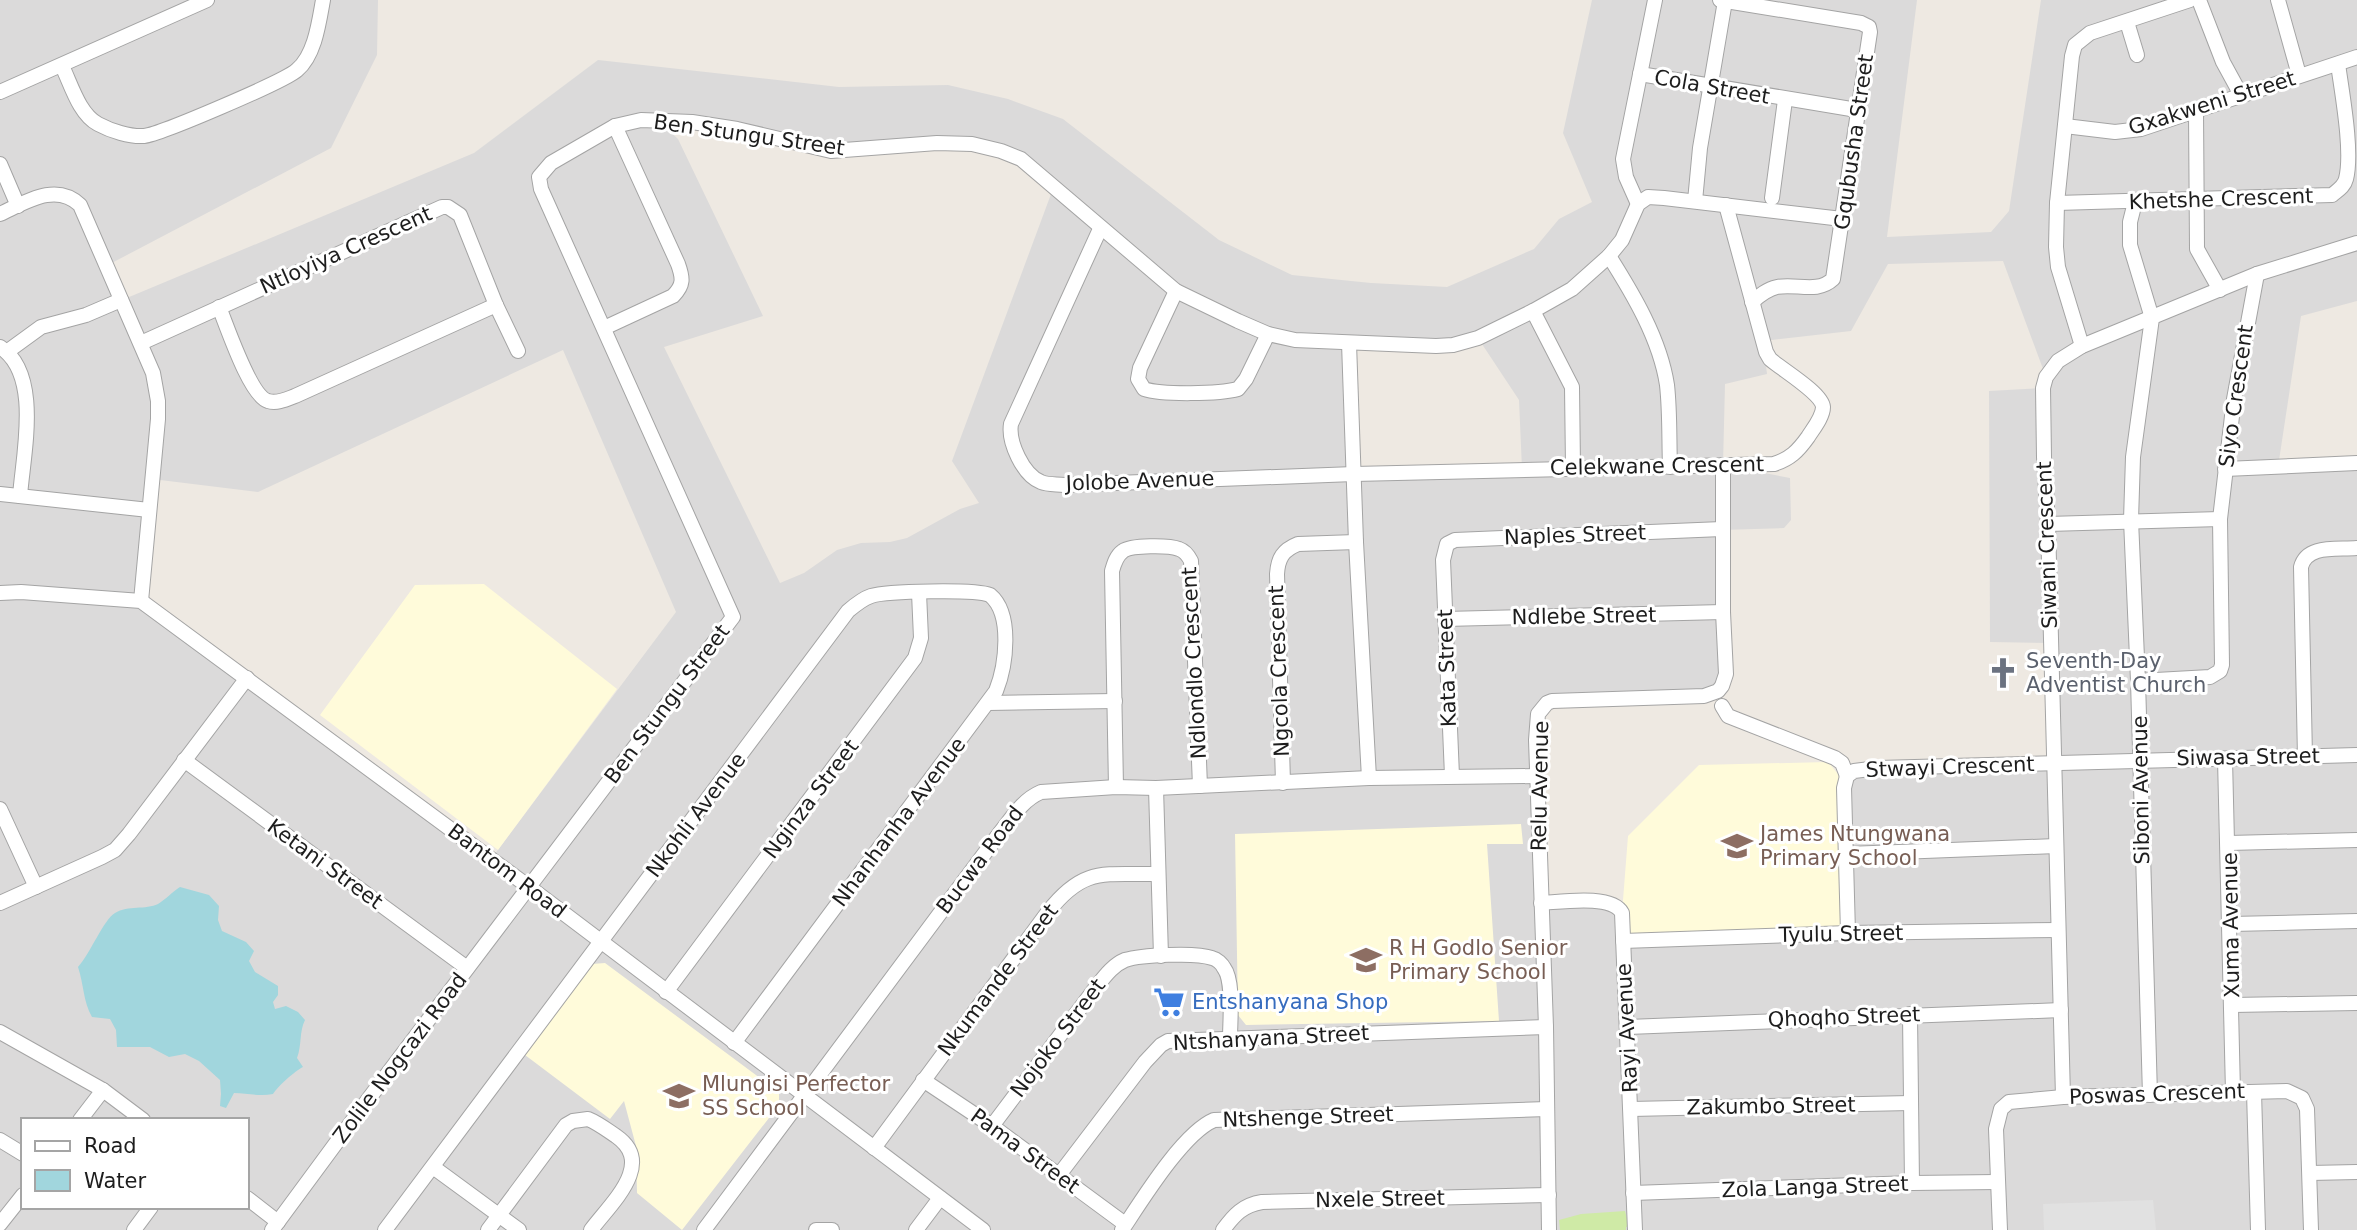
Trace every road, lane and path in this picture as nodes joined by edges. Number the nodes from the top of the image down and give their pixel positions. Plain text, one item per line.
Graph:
1 (207, 0) edge
2 (323, 0) edge
3 (1655, 0) edge
4 (2190, 0) edge
5 (2199, 0) edge
6 (2278, 0) edge
7 (1723, 1) edge
8 (2127, 22) junction
9 (2137, 55) dead end
10 (2357, 57) edge
11 (2338, 64) junction
12 (62, 66) junction
13 (1640, 74) junction
14 (2299, 75) junction
15 (1712, 86) junction
16 (0, 92) edge
17 (2241, 95) junction
18 (1785, 100) junction
19 (1857, 110) junction
20 (2196, 111) junction
21 (615, 126) junction
22 (2065, 126) junction
23 (0, 164) edge
24 (1772, 198) dead end
25 (2198, 200) junction
26 (1695, 201) junction
27 (2135, 202) junction
28 (1638, 204) junction
29 (2057, 204) junction
30 (1726, 205) junction
31 (18, 206) junction
32 (0, 214) edge
33 (1842, 219) junction
34 (1100, 229) junction
35 (2357, 243) edge
36 (1609, 256) junction
37 (2257, 274) junction
38 (2220, 290) junction
39 (1176, 291) junction
40 (121, 300) junction
41 (1752, 302) junction
42 (496, 305) junction
43 (219, 307) junction
44 (1533, 311) junction
45 (2152, 318) junction
46 (604, 328) junction
47 (1268, 334) junction
48 (141, 343) junction
49 (1349, 343) junction
50 (2082, 346) junction
51 (4, 349) edge
52 (518, 351) dead end
53 (2357, 463) edge
54 (1723, 465) junction
55 (1573, 467) junction
56 (1670, 467) junction
57 (2225, 469) junction
58 (1354, 474) junction
59 (0, 494) edge
60 (20, 496) junction
61 (149, 510) junction
62 (2220, 519) junction
63 (2131, 520) junction
64 (2048, 524) junction
65 (1722, 529) junction
66 (1356, 542) junction
67 (2357, 548) edge
68 (1443, 560) joint
69 (0, 593) edge
70 (919, 593) junction
71 (141, 601) junction
72 (1723, 612) junction
73 (1445, 619) junction
74 (247, 678) junction
75 (2138, 681) junction
76 (1115, 701) junction
77 (988, 703) junction
78 (1722, 706) dead end
79 (2357, 755) edge
80 (2305, 757) junction
81 (2225, 759) junction
82 (184, 760) junction
83 (2139, 760) junction
84 (2054, 764) junction
85 (1452, 776) junction
86 (1536, 776) junction
87 (1847, 776) junction
88 (1369, 778) junction
89 (1283, 783) junction
90 (1200, 786) junction
91 (1116, 788) junction
92 (1156, 788) junction
93 (0, 809) edge
94 (2357, 839) edge
95 (2229, 843) junction
96 (2056, 846) junction
97 (1847, 854) junction
98 (1158, 874) junction
99 (36, 887) junction
100 (529, 887) junction
101 (0, 903) edge
102 (1541, 903) junction
103 (2357, 921) edge
104 (2231, 924) junction
105 (2058, 930) junction
106 (1848, 933) junction
107 (1623, 941) junction
108 (601, 943) junction
109 (1161, 956) junction
110 (467, 968) junction
111 (666, 992) junction
112 (2357, 1003) edge
113 (2232, 1005) junction
114 (2061, 1010) junction
115 (1910, 1014) junction
116 (1546, 1027) junction
117 (1628, 1027) junction
118 (0, 1032) edge
119 (1230, 1038) junction
120 (734, 1043) junction
121 (923, 1080) junction
122 (103, 1090) junction
123 (2233, 1092) junction
124 (2254, 1092) junction
125 (802, 1095) junction
126 (2150, 1095) junction
127 (2063, 1097) junction
128 (1911, 1103) junction
129 (1547, 1109) junction
130 (1631, 1109) junction
131 (82, 1118) edge
132 (140, 1118) edge
133 (992, 1126) junction
134 (0, 1140) edge
135 (874, 1148) junction
136 (21, 1153) edge
137 (433, 1167) junction
138 (2357, 1172) edge
139 (2310, 1173) junction
140 (1059, 1175) junction
141 (1997, 1182) junction
142 (1912, 1183) junction
143 (1633, 1193) junction
144 (1549, 1195) junction
145 (21, 1198) edge
146 (940, 1198) junction
147 (248, 1199) edge
148 (150, 1209) edge
149 (499, 1215) junction
150 (0, 1224) edge
151 (275, 1226) edge
152 (1124, 1227) edge
153 (134, 1230) edge
154 (385, 1230) edge
155 (488, 1230) edge
156 (519, 1230) edge
157 (591, 1230) edge
158 (704, 1230) edge
159 (816, 1230) edge
160 (832, 1230) edge
161 (916, 1230) edge
162 (984, 1230) edge
163 (1223, 1230) edge
164 (1549, 1230) edge
165 (1634, 1230) edge
166 (2000, 1230) edge
167 (2258, 1230) edge
168 (2311, 1230) edge

1 - 12 street
2 - 12 street
3 - 13 street
4 - 8 street
5 - 17 street
6 - 14 street
7 - 15 street
7 - 19 street, Gqubusha Street
8 - 9 street
8 - 22 street
10 - 11 street, Gxakweni Street
11 - 14 street, Gxakweni Street
11 - 25 street, Khetshe Crescent
12 - 16 street
13 - 15 street, Cola Street
13 - 28 street
14 - 17 street, Gxakweni Street
15 - 18 street, Cola Street
15 - 26 street
17 - 20 street, Gxakweni Street
18 - 19 street, Cola Street
18 - 24 street, Cola Street
19 - 33 street, Gqubusha Street
20 - 22 street, Gxakweni Street
20 - 25 street
21 - 34 street, Ben Stungu Street
21 - 46 street, Ben Stungu Street
21 - 46 street
22 - 29 street
23 - 31 street
25 - 27 street, Khetshe Crescent
25 - 38 street
26 - 28 street
26 - 30 street
27 - 29 street, Khetshe Crescent
27 - 45 street
28 - 36 street, Ben Stungu Street
29 - 50 street
30 - 33 street
30 - 41 street, Celekwane Crescent
31 - 32 street
31 - 40 street
33 - 41 street, Gqubusha Street
34 - 39 street, Ben Stungu Street
34 - 58 street, Jolobe Avenue
35 - 37 street, Siwani Crescent
36 - 44 street, Ben Stungu Street
36 - 56 street
37 - 38 street, Siwani Crescent
37 - 57 street, Siyo Crescent
38 - 45 street, Siwani Crescent
39 - 47 street, Ben Stungu Street
39 - 47 street
40 - 48 street
40 - 51 street
41 - 54 street, Celekwane Crescent
42 - 43 street
42 - 43 street, Ntloyiya Crescent
42 - 52 street, Ntloyiya Crescent
43 - 48 street, Ntloyiya Crescent
44 - 49 street, Ben Stungu Street
44 - 55 street
45 - 50 street, Siwani Crescent
45 - 63 street, Siboni Avenue
46 - 100 street, Ben Stungu Street
47 - 49 street, Ben Stungu Street
48 - 61 street
49 - 58 street
50 - 64 street, Siwani Crescent
51 - 60 street
53 - 57 street
54 - 56 street, Celekwane Crescent
54 - 65 street, Relu Avenue
55 - 56 street, Celekwane Crescent
55 - 58 street, Celekwane Crescent
57 - 62 street, Siyo Crescent
58 - 66 street
59 - 60 street
60 - 61 street
61 - 71 street
62 - 63 street
62 - 75 street, Siyo Crescent
63 - 64 street
63 - 75 street, Siboni Avenue
64 - 84 street, Siwani Crescent
65 - 68 street, Naples Street
65 - 72 street, Relu Avenue
66 - 88 street
66 - 89 street, Ngcola Crescent
67 - 80 street
68 - 73 street, Kata Street
69 - 71 street
70 - 77 street, Nkohli Avenue
70 - 108 street, Nkohli Avenue
70 - 111 street, Nginza Street
71 - 74 street, Bantom Road
72 - 73 street, Ndlebe Street
72 - 86 street, Relu Avenue
73 - 85 street, Kata Street
74 - 82 street
74 - 100 street, Bantom Road
75 - 83 street, Siboni Avenue
76 - 77 street
76 - 90 street, Ndlondlo Crescent
76 - 91 street, Ndlondlo Crescent
77 - 120 street, Nhanhanha Avenue
78 - 87 street, Stwayi Crescent
79 - 80 street, Siwasa Street
80 - 81 street, Siwasa Street
81 - 83 street, Siwasa Street
81 - 95 street, Xuma Avenue
82 - 99 street
82 - 110 street, Ketani Street
83 - 84 street, Siwasa Street
83 - 126 street, Siboni Avenue
84 - 87 street, Stwayi Crescent
84 - 96 street, Siwani Crescent
85 - 86 street, Bucwa Road
85 - 88 street, Bucwa Road
86 - 102 street, Relu Avenue
87 - 97 street, Stwayi Crescent
88 - 89 street, Bucwa Road
89 - 90 street, Bucwa Road
90 - 92 street, Bucwa Road
91 - 92 street, Bucwa Road
91 - 125 street, Bucwa Road
92 - 98 street
93 - 99 street
94 - 95 street
95 - 104 street, Xuma Avenue
96 - 97 street
96 - 105 street, Siwani Crescent
97 - 106 street, Stwayi Crescent
98 - 109 street
98 - 121 street, Nkumande Street
99 - 101 street
100 - 108 street, Bantom Road
100 - 110 street, Zolile Nogcazi Road
102 - 107 street, Rayi Avenue
102 - 116 street, Relu Avenue
103 - 104 street
104 - 113 street, Xuma Avenue
105 - 106 street, Tyulu Street
105 - 114 street, Siwani Crescent
106 - 107 street, Tyulu Street
107 - 117 street, Rayi Avenue
108 - 111 street, Bantom Road
108 - 137 street, Nkohli Avenue
109 - 119 street, Nojoko Street
109 - 133 street, Nojoko Street
110 - 151 street, Zolile Nogcazi Road
111 - 120 street, Bantom Road
112 - 113 street
113 - 123 street, Xuma Avenue
114 - 115 street, Qhoqho Street
114 - 127 street, Siwani Crescent
115 - 117 street, Qhoqho Street
115 - 128 street
116 - 119 street, Ntshanyana Street
116 - 129 street, Relu Avenue
117 - 130 street, Rayi Avenue
118 - 122 street
119 - 140 street, Ntshanyana Street
120 - 125 street, Bantom Road
121 - 133 street, Pama Street
121 - 135 street, Nkumande Street
122 - 131 street
122 - 132 street
123 - 124 street, Poswas Crescent
123 - 126 street, Poswas Crescent
124 - 139 street, Poswas Crescent
124 - 167 street
125 - 135 street, Bantom Road
125 - 158 street, Bucwa Road
126 - 127 street, Poswas Crescent
127 - 141 street, Poswas Crescent
128 - 130 street, Zakumbo Street
128 - 142 street
129 - 144 street, Relu Avenue
129 - 152 street, Ntshenge Street
130 - 143 street, Rayi Avenue
133 - 140 street, Pama Street
134 - 136 street
135 - 146 street, Bantom Road
137 - 149 street
137 - 154 street, Nkohli Avenue
138 - 139 street
139 - 168 street, Poswas Crescent
140 - 152 street, Pama Street
141 - 142 street, Zola Langa Street
141 - 166 street, Poswas Crescent
142 - 143 street, Zola Langa Street
143 - 165 street, Rayi Avenue
144 - 163 street, Nxele Street
144 - 164 street, Relu Avenue
145 - 150 street
146 - 161 street
146 - 162 street, Bantom Road
147 - 151 street
148 - 153 street
149 - 155 street
149 - 156 street
149 - 157 street
159 - 160 street

